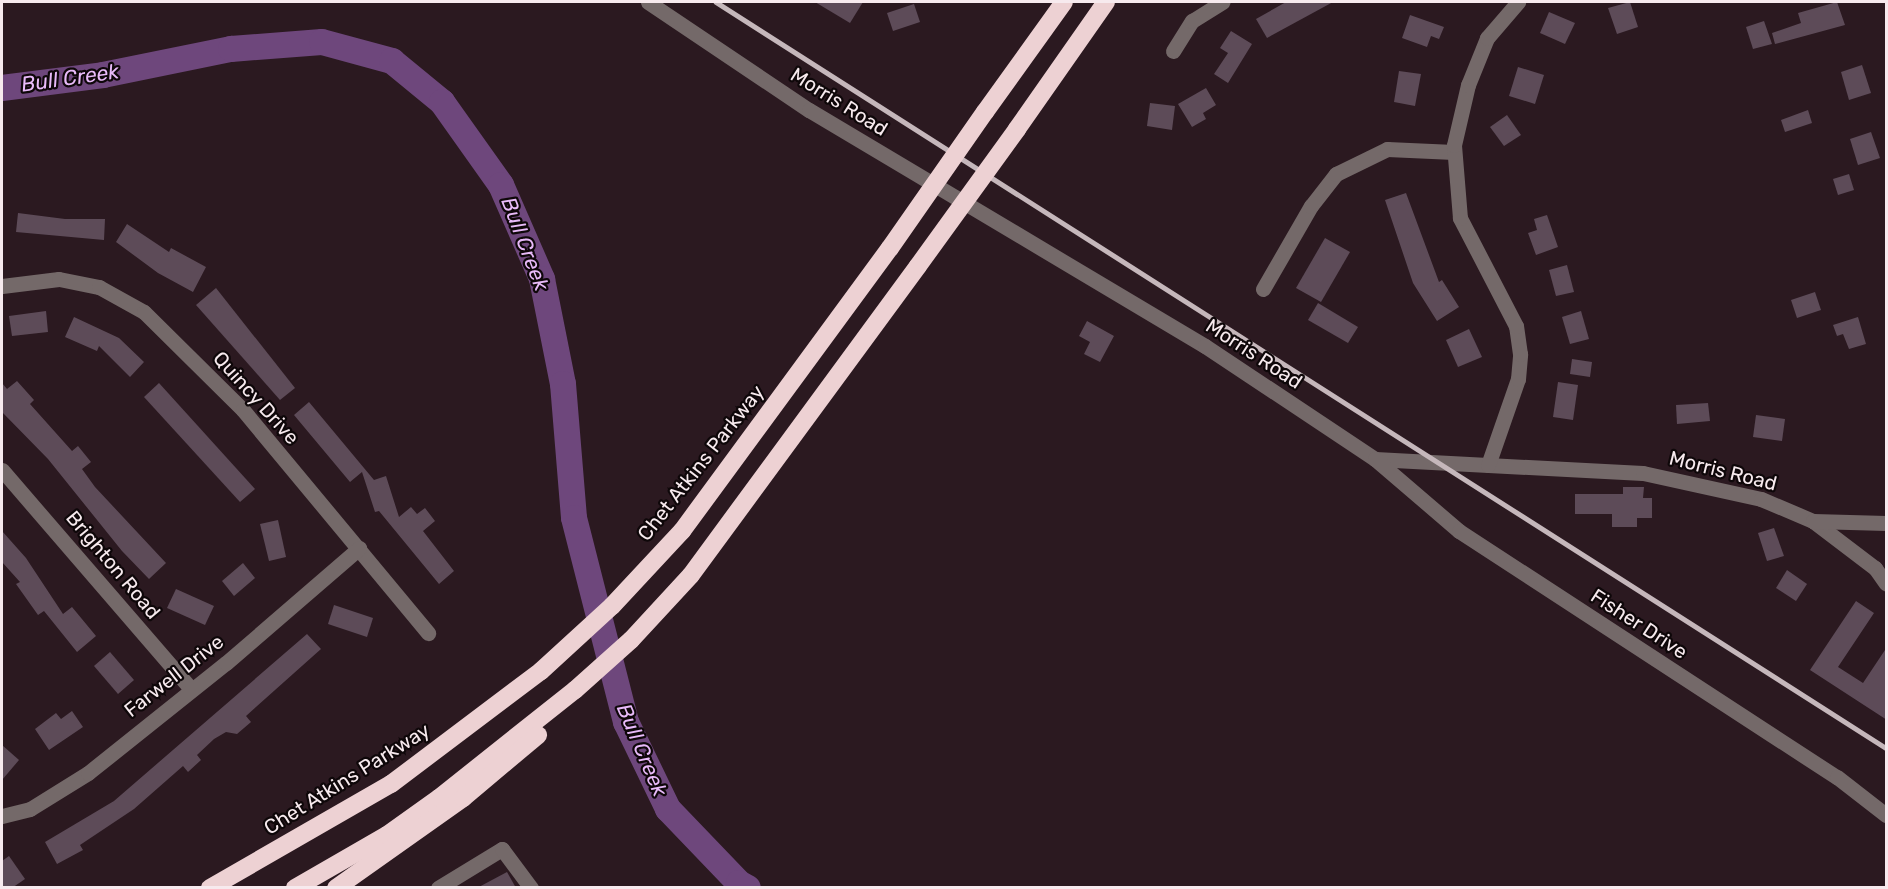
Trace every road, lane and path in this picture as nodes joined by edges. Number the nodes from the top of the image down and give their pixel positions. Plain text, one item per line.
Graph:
1 (648, 2) edge
2 (1064, 2) edge
3 (1106, 2) edge
4 (1223, 2) edge
5 (1518, 2) edge
6 (1173, 51) dead end
7 (1454, 152) junction
8 (2, 286) edge
9 (1263, 289) dead end
10 (1375, 459) junction
11 (1488, 465) junction
12 (2, 470) edge
13 (1814, 521) junction
14 (1887, 523) edge
15 (359, 548) junction
16 (1887, 584) edge
17 (428, 633) dead end
18 (191, 689) junction
19 (533, 732) junction
20 (1887, 815) edge
21 (2, 816) edge
22 (210, 888) edge
23 (296, 888) edge
24 (336, 888) edge
25 (438, 888) edge
26 (531, 888) edge

1 - 10 street, Morris Road
2 - 22 highway, Chet Atkins Parkway, bridge
3 - 19 highway, bridge
4 - 6 street
5 - 7 street
7 - 9 street
7 - 11 street
8 - 15 street, Quincy Drive
10 - 11 street, Morris Road
10 - 20 street, Fisher Drive
11 - 13 street, Morris Road
12 - 18 street, Brighton Road
13 - 14 street
13 - 16 street, Morris Road
15 - 17 street, Quincy Drive
15 - 18 street, Farwell Drive
18 - 21 street, Farwell Drive
19 - 23 highway
19 - 24 highway
25 - 26 street

